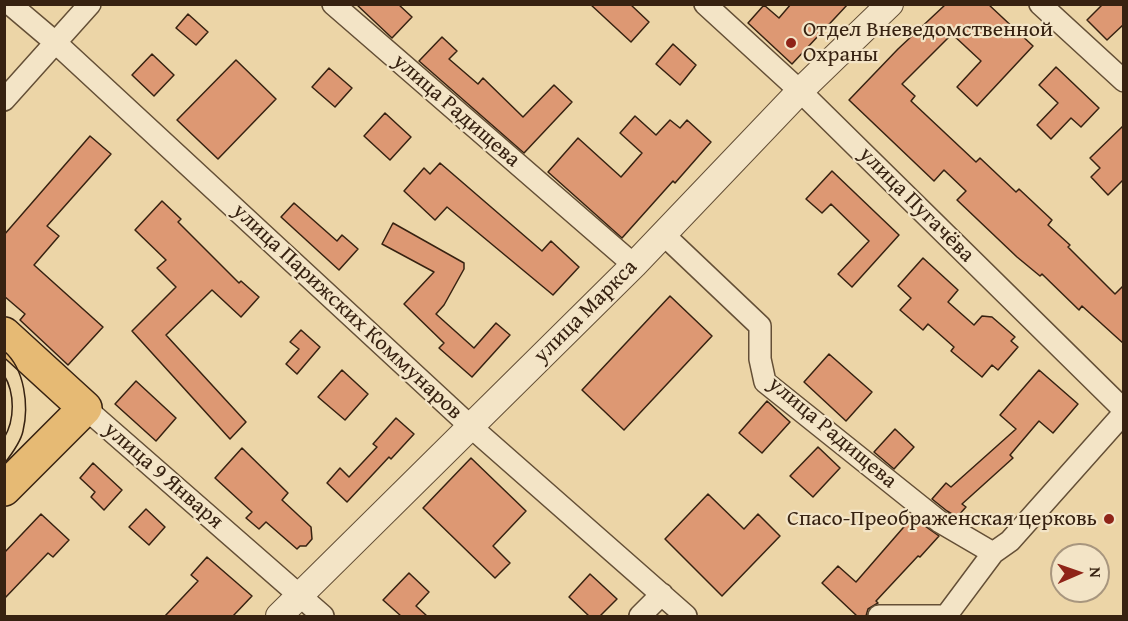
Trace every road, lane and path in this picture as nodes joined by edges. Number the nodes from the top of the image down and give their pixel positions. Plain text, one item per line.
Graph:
1 (10, 4) edge
2 (90, 4) edge
3 (333, 4) edge
4 (705, 4) edge
5 (890, 4) edge
6 (1040, 4) edge
7 (56, 43) junction
8 (1124, 81) edge
9 (801, 91) junction
10 (4, 100) edge
11 (663, 234) junction
12 (634, 265) junction
13 (4, 334) edge
14 (85, 408) junction
15 (1124, 412) edge
16 (470, 426) junction
17 (4, 489) edge
18 (993, 553) junction
19 (662, 594) junction
20 (301, 595) junction
21 (279, 616) edge
22 (323, 616) edge
23 (640, 616) edge
24 (686, 616) edge
25 (879, 616) edge
26 (947, 616) edge

1 - 7 street, улица Парижских Коммунаров
2 - 7 street
3 - 12 street, улица Радищева
4 - 9 street, улица Пугачёва
5 - 9 street, улица Маркса
6 - 8 street
7 - 10 street
7 - 16 street, улица Парижских Коммунаров
9 - 11 street, улица Маркса
9 - 15 street, улица Пугачёва
11 - 12 street, улица Маркса
11 - 18 street, улица Радищева
12 - 16 street, улица Маркса
13 - 14 main road, улица 9 Января
14 - 17 main road
14 - 20 street, улица 9 Января
15 - 18 street
16 - 19 street, улица Парижских Коммунаров
16 - 20 street, улица Маркса
18 - 26 street
19 - 23 street
19 - 24 street, улица Парижских Коммунаров
20 - 21 street, улица Маркса
20 - 22 street, улица 9 Января
25 - 26 street

